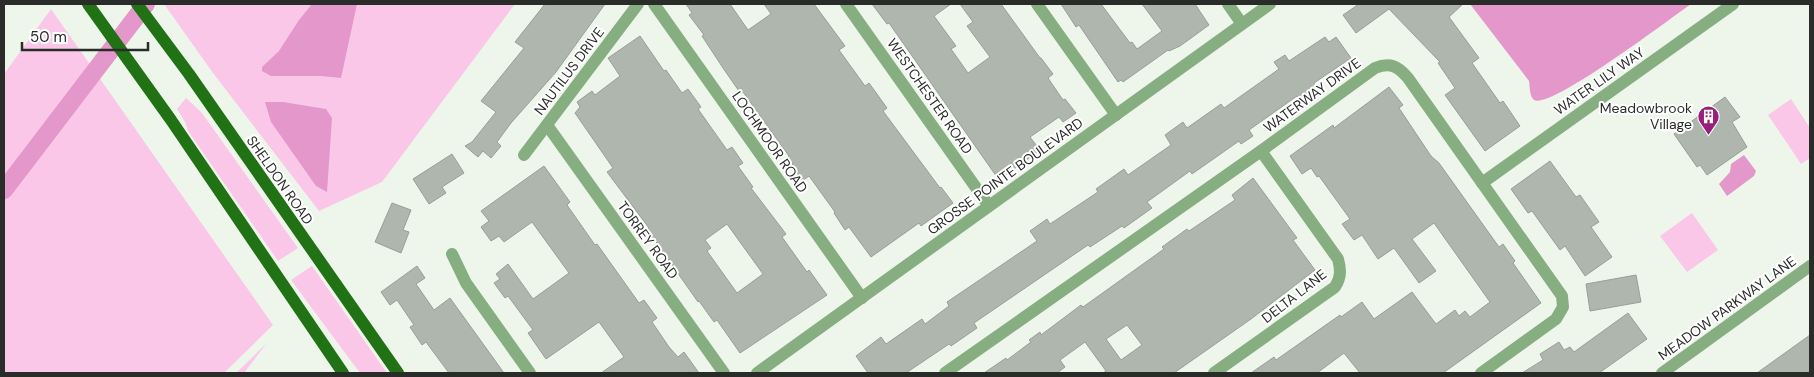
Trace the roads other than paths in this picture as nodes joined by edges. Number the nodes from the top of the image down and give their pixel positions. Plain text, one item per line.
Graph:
1 (88, 4) edge
2 (137, 4) edge
3 (638, 4) edge
4 (654, 4) edge
5 (846, 4) edge
6 (1037, 4) edge
7 (1228, 4) edge
8 (1270, 4) edge
9 (1733, 4) edge
10 (1242, 24) junction
11 (1116, 115) junction
12 (547, 125) junction
13 (1260, 151) junction
14 (524, 155) dead end
15 (1482, 183) junction
16 (989, 206) junction
17 (452, 254) dead end
18 (1810, 266) edge
19 (862, 298) junction
20 (343, 373) edge
21 (398, 373) edge
22 (530, 373) edge
23 (724, 373) edge
24 (757, 373) edge
25 (945, 373) edge
26 (1214, 373) edge
27 (1481, 373) edge
28 (1662, 373) edge

1 - 20 main road
2 - 21 main road, SHELDON ROAD
3 - 12 street, NAUTILUS DRIVE
4 - 19 street, LOCHMOOR ROAD
5 - 16 street, WESTCHESTER ROAD
6 - 11 street
7 - 10 street
8 - 10 street, GROSSE POINTE BOULEVARD
9 - 15 street, WATER LILY WAY
10 - 11 street, GROSSE POINTE BOULEVARD
11 - 16 street, GROSSE POINTE BOULEVARD
12 - 14 street, NAUTILUS DRIVE
12 - 23 street, TORREY ROAD
13 - 15 street, WATERWAY DRIVE
13 - 25 street, WATERWAY DRIVE
13 - 26 street, DELTA LANE
15 - 27 street, WATERWAY DRIVE
16 - 19 street, GROSSE POINTE BOULEVARD
17 - 22 street
18 - 28 street, MEADOW PARKWAY LANE
19 - 24 street, GROSSE POINTE BOULEVARD

